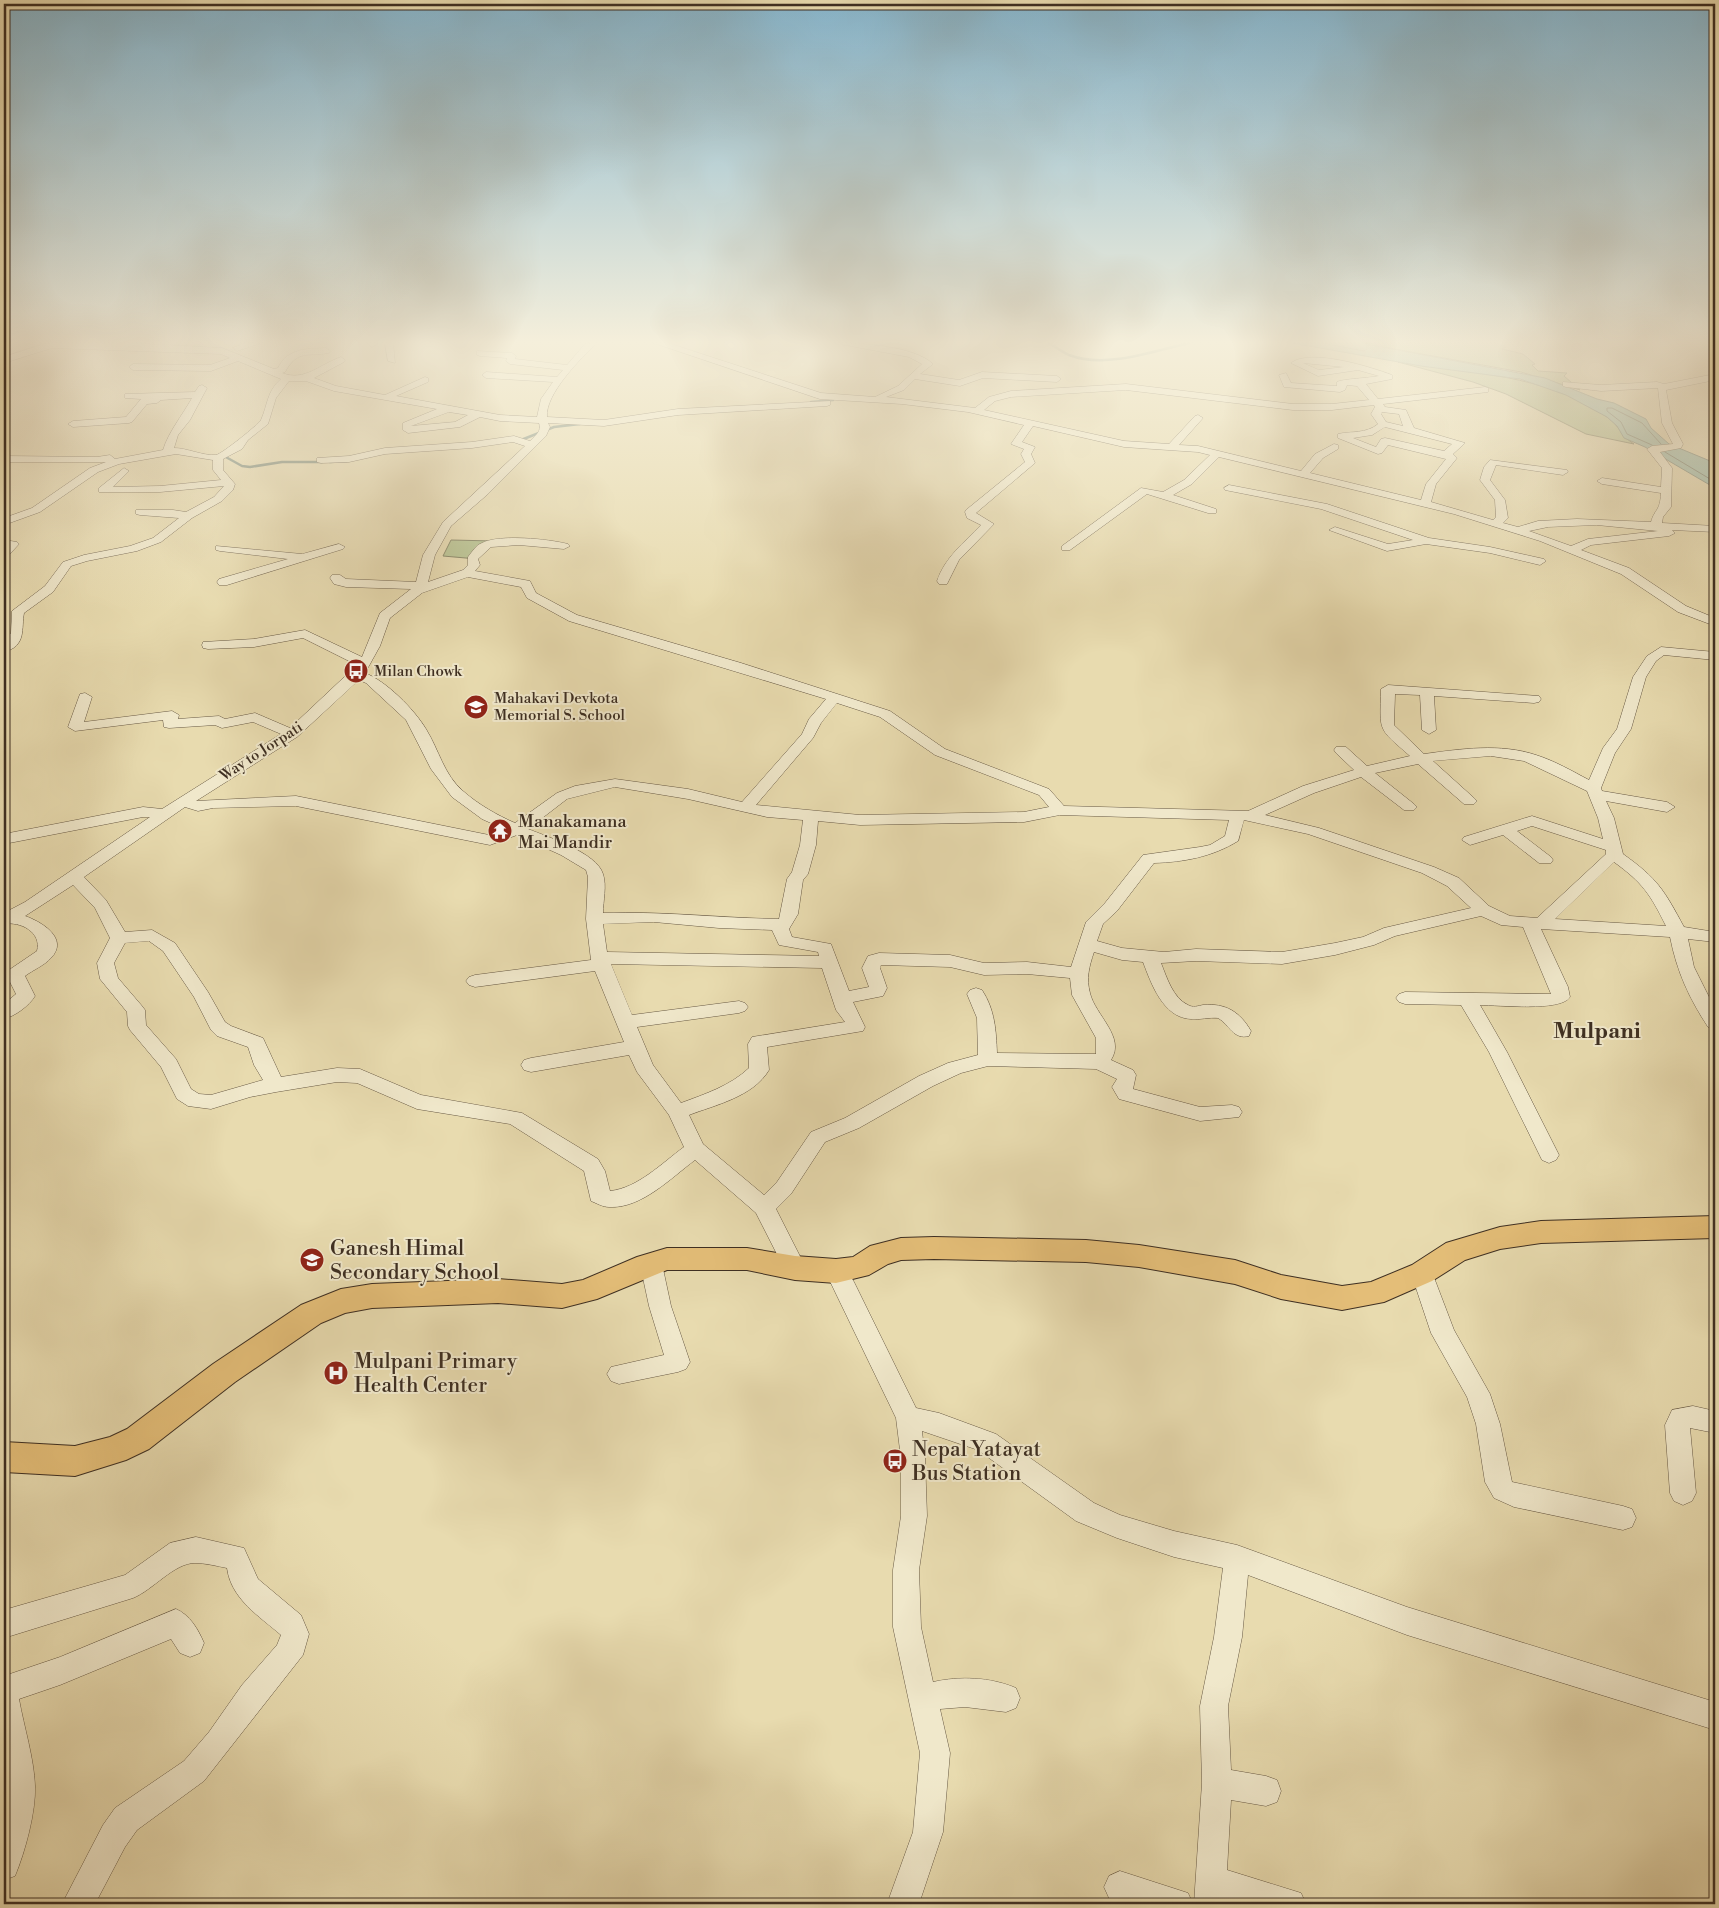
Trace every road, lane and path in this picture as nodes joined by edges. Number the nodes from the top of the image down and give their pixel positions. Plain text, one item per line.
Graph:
1 (175, 432) edge
2 (252, 432) edge
3 (537, 432) edge
4 (1024, 432) edge
5 (1073, 432) edge
6 (1185, 432) edge
7 (1368, 432) edge
8 (1418, 432) edge
9 (1672, 432) edge
10 (524, 442) junction
11 (1173, 446) junction
12 (1334, 446) dead end
13 (163, 452) junction
14 (1217, 454) junction
15 (1446, 454) junction
16 (218, 458) junction
17 (4, 459) edge
18 (321, 460) dead end
19 (124, 471) dead end
20 (1563, 472) dead end
21 (1304, 474) junction
22 (1602, 481) dead end
23 (229, 482) junction
24 (1229, 488) dead end
25 (1667, 491) junction
26 (1165, 496) junction
27 (1425, 504) junction
28 (1212, 511) dead end
29 (140, 512) dead end
30 (188, 516) junction
31 (4, 522) edge
32 (1496, 523) junction
33 (1656, 524) junction
34 (1715, 529) edge
35 (1335, 530) dead end
36 (1520, 531) junction
37 (1427, 541) junction
38 (4, 543) edge
39 (1557, 544) junction
40 (564, 546) dead end
41 (339, 547) dead end
42 (220, 548) dead end
43 (1066, 548) dead end
44 (1571, 550) junction
45 (4, 554) edge
46 (303, 557) junction
47 (1524, 557) junction
48 (1540, 561) dead end
49 (467, 573) junction
50 (336, 578) dead end
51 (943, 581) dead end
52 (223, 582) dead end
53 (419, 588) junction
54 (1715, 622) edge
55 (208, 645) dead end
56 (4, 648) edge
57 (1715, 656) edge
58 (361, 669) junction
59 (1426, 691) junction
60 (85, 697) dead end
61 (835, 697) junction
62 (1534, 699) dead end
63 (1429, 730) dead end
64 (292, 734) junction
65 (1341, 750) dead end
66 (1422, 760) junction
67 (1364, 772) junction
68 (1594, 791) junction
69 (1469, 801) dead end
70 (183, 802) junction
71 (1410, 807) dead end
72 (745, 808) junction
73 (1667, 808) dead end
74 (1060, 810) junction
75 (165, 814) junction
76 (810, 815) junction
77 (1244, 816) junction
78 (1504, 829) junction
79 (516, 830) junction
80 (4, 839) edge
81 (1470, 840) dead end
82 (1613, 852) junction
83 (1545, 860) dead end
84 (73, 877) junction
85 (1483, 910) junction
86 (7, 918) edge
87 (594, 919) junction
88 (1536, 923) junction
89 (780, 927) junction
90 (1678, 932) junction
91 (1715, 937) edge
92 (119, 938) junction
93 (1086, 944) junction
94 (1150, 958) junction
95 (600, 961) junction
96 (831, 962) junction
97 (1078, 972) junction
98 (475, 981) dead end
99 (976, 994) dead end
100 (844, 998) junction
101 (1405, 998) dead end
102 (1467, 999) junction
103 (739, 1007) dead end
104 (4, 1013) edge
105 (625, 1022) junction
106 (1715, 1023) edge
107 (1242, 1031) dead end
108 (635, 1047) junction
109 (988, 1059) junction
110 (1099, 1062) junction
111 (531, 1065) dead end
112 (276, 1085) junction
113 (677, 1112) junction
114 (1232, 1112) dead end
115 (696, 1149) junction
116 (1549, 1155) dead end
117 (764, 1207) junction
118 (1715, 1228) edge
119 (651, 1264) junction
120 (795, 1268) junction
121 (836, 1271) junction
122 (1422, 1273) junction
123 (619, 1374) dead end
124 (908, 1417) junction
125 (1715, 1422) edge
126 (4, 1457) edge
127 (1683, 1493) dead end
128 (1623, 1518) dead end
129 (1237, 1558) junction
130 (4, 1624) edge
131 (190, 1643) dead end
132 (4, 1690) edge
133 (4, 1697) edge
134 (1006, 1698) dead end
135 (923, 1700) junction
136 (1715, 1716) edge
137 (1217, 1783) junction
138 (1266, 1791) dead end
139 (11, 1812) edge
140 (4, 1865) edge
141 (1120, 1887) dead end
142 (1211, 1893) edge
143 (78, 1904) edge
144 (903, 1904) edge
145 (1177, 1904) edge
146 (1290, 1904) edge

1 - 13 street
2 - 16 street
3 - 10 street
4 - 51 street
5 - 11 street
6 - 11 street
7 - 15 street
8 - 15 street
9 - 25 street
10 - 18 street
10 - 53 street
11 - 14 street
12 - 21 street
13 - 16 street
13 - 17 street
13 - 31 street
14 - 21 street
14 - 26 street
15 - 27 street
16 - 23 street
19 - 23 street
20 - 32 street
21 - 27 street
22 - 25 street
23 - 30 street
24 - 37 street
25 - 33 street
26 - 28 street
26 - 43 street
27 - 32 street
29 - 30 street
30 - 56 street
32 - 36 street
33 - 34 street
33 - 36 street
33 - 44 street
35 - 37 street
36 - 39 street
37 - 47 street
38 - 45 street
39 - 44 street
39 - 47 street
40 - 49 street
41 - 46 street
42 - 46 street
44 - 54 street
46 - 52 street
47 - 48 street
49 - 53 street
49 - 61 street
50 - 53 street
53 - 58 street, Way to Jorpati
55 - 58 street
57 - 68 street
58 - 64 street, Way to Jorpati
58 - 79 street
59 - 62 street
59 - 63 street
59 - 66 street
60 - 64 street
61 - 72 street
61 - 74 street
64 - 70 street, Way to Jorpati
65 - 67 street
66 - 67 street
66 - 68 street
66 - 69 street
67 - 71 street
67 - 77 street
68 - 73 street
68 - 82 street
70 - 75 street, Way to Jorpati
70 - 79 street
72 - 76 street
72 - 79 street
74 - 76 street
74 - 77 street
75 - 80 street
75 - 84 street, Way to Jorpati
76 - 89 street
77 - 85 street
77 - 93 street
78 - 81 street
78 - 82 street
78 - 83 street
79 - 87 street
82 - 88 street
82 - 90 street
84 - 86 street, Way to Jorpati
84 - 92 street
85 - 88 street
85 - 94 street
86 - 104 street
87 - 89 street
87 - 95 street
88 - 90 street
88 - 102 street
89 - 96 street
90 - 91 street
90 - 106 street
92 - 112 street
92 - 112 street
93 - 94 street
93 - 97 street
94 - 107 street
95 - 96 street
95 - 98 street
95 - 105 street
96 - 100 street
97 - 100 street
97 - 110 street
99 - 109 street
100 - 113 street
101 - 102 street
102 - 116 street
103 - 105 street
105 - 108 street
108 - 111 street
108 - 113 street
109 - 110 street
109 - 117 street
110 - 114 street
112 - 115 street
113 - 115 street
115 - 117 street
117 - 120 street
118 - 122 main road
119 - 120 main road
119 - 123 street
119 - 126 main road
120 - 121 main road
121 - 122 main road
121 - 124 street
122 - 128 street
124 - 129 street
124 - 135 street
125 - 127 street
129 - 136 street
129 - 137 street
130 - 143 street
131 - 132 street
133 - 139 street
134 - 135 street
135 - 144 street
137 - 138 street
137 - 142 street
139 - 140 street
141 - 145 street
142 - 146 street

